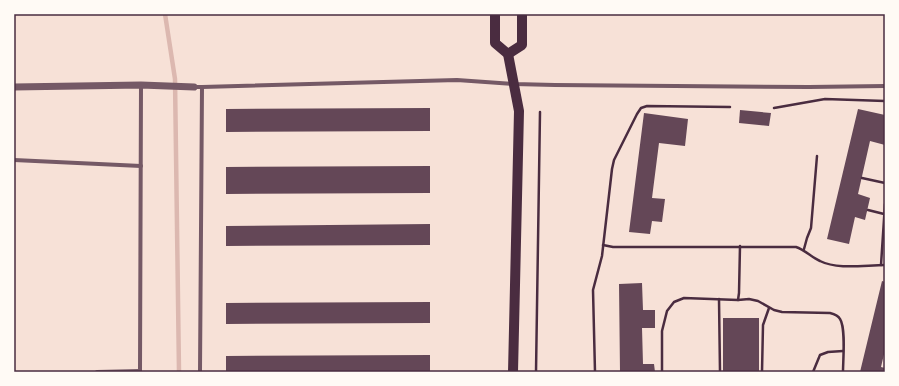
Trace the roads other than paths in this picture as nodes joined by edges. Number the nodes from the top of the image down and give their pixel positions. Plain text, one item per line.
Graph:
1 (495, 14) edge
2 (522, 14) edge
3 (508, 54) junction
4 (514, 84) junction
5 (144, 85) junction
6 (885, 86) edge
7 (14, 87) edge
8 (198, 87) junction
9 (14, 160) edge
10 (141, 166) junction
11 (140, 371) edge
12 (97, 372) edge
13 (200, 372) edge
14 (513, 372) edge

1 - 3 main road
2 - 3 main road
3 - 4 main road
4 - 6 street
4 - 8 street
4 - 14 main road
5 - 7 street
5 - 8 street
5 - 10 street
8 - 13 street
9 - 10 street
10 - 11 street
11 - 12 street

